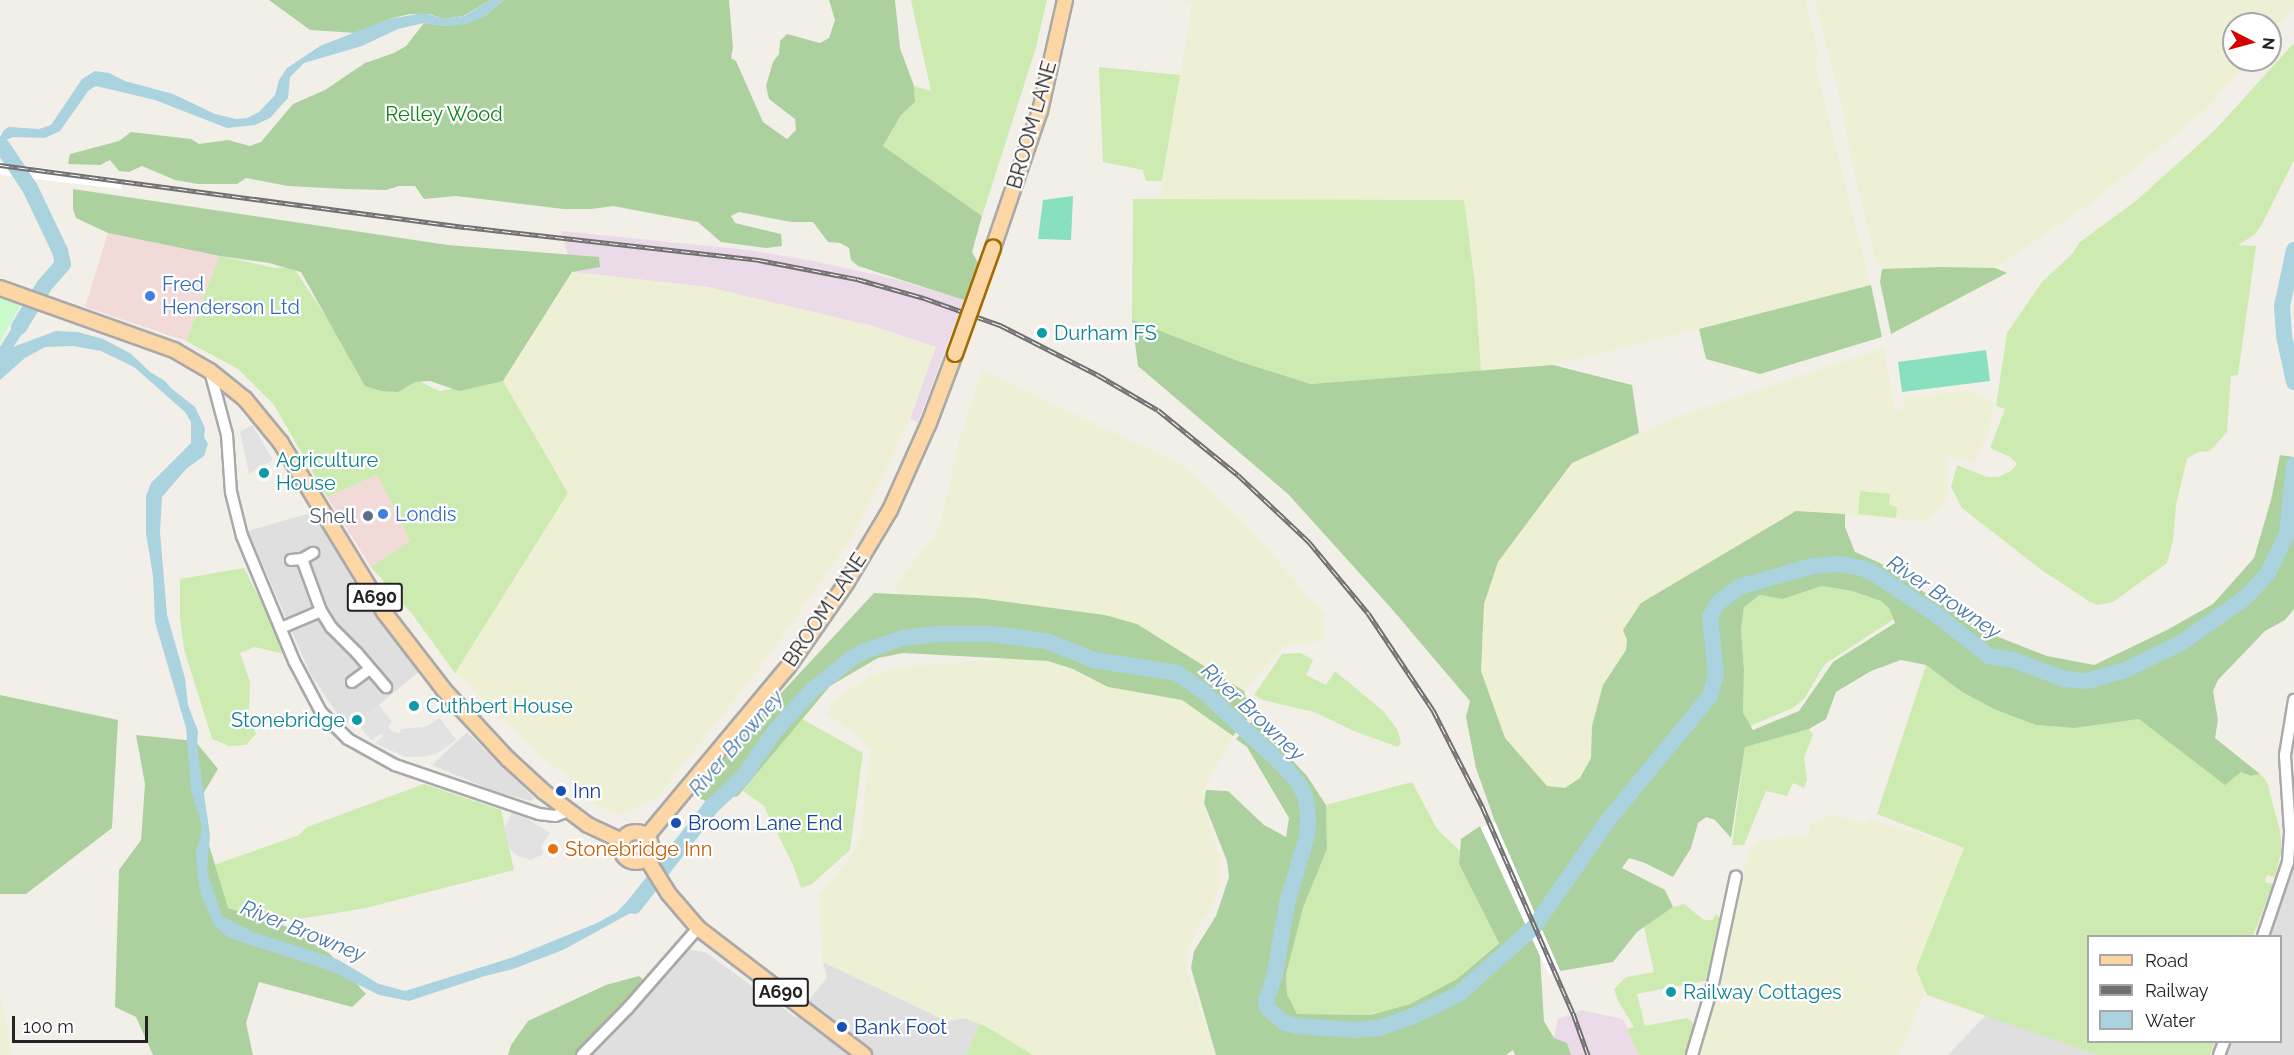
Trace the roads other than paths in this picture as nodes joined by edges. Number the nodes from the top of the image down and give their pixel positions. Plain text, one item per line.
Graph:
1 (1065, 0) edge
2 (0, 288) edge
3 (210, 371) junction
4 (313, 553) dead end
5 (321, 610) junction
6 (281, 628) junction
7 (370, 669) junction
8 (351, 682) dead end
9 (386, 687) dead end
10 (2294, 700) edge
11 (568, 811) junction
12 (646, 836) junction
13 (622, 841) junction
14 (647, 859) junction
15 (1736, 876) dead end
16 (698, 928) junction
17 (2263, 935) edge
18 (582, 1055) edge
19 (864, 1055) edge
20 (1692, 1055) edge

1 - 12 main road, BROOM LANE, bridge
2 - 3 main road, A690
3 - 6 street
3 - 11 main road, A690
4 - 5 street
5 - 6 street
5 - 7 street
6 - 11 street
7 - 8 street
7 - 9 street
10 - 17 street
11 - 13 main road, A690
12 - 13 main road
12 - 14 main road, A690
13 - 14 main road
14 - 16 main road, A690
15 - 20 street
16 - 18 street
16 - 19 main road, A690

